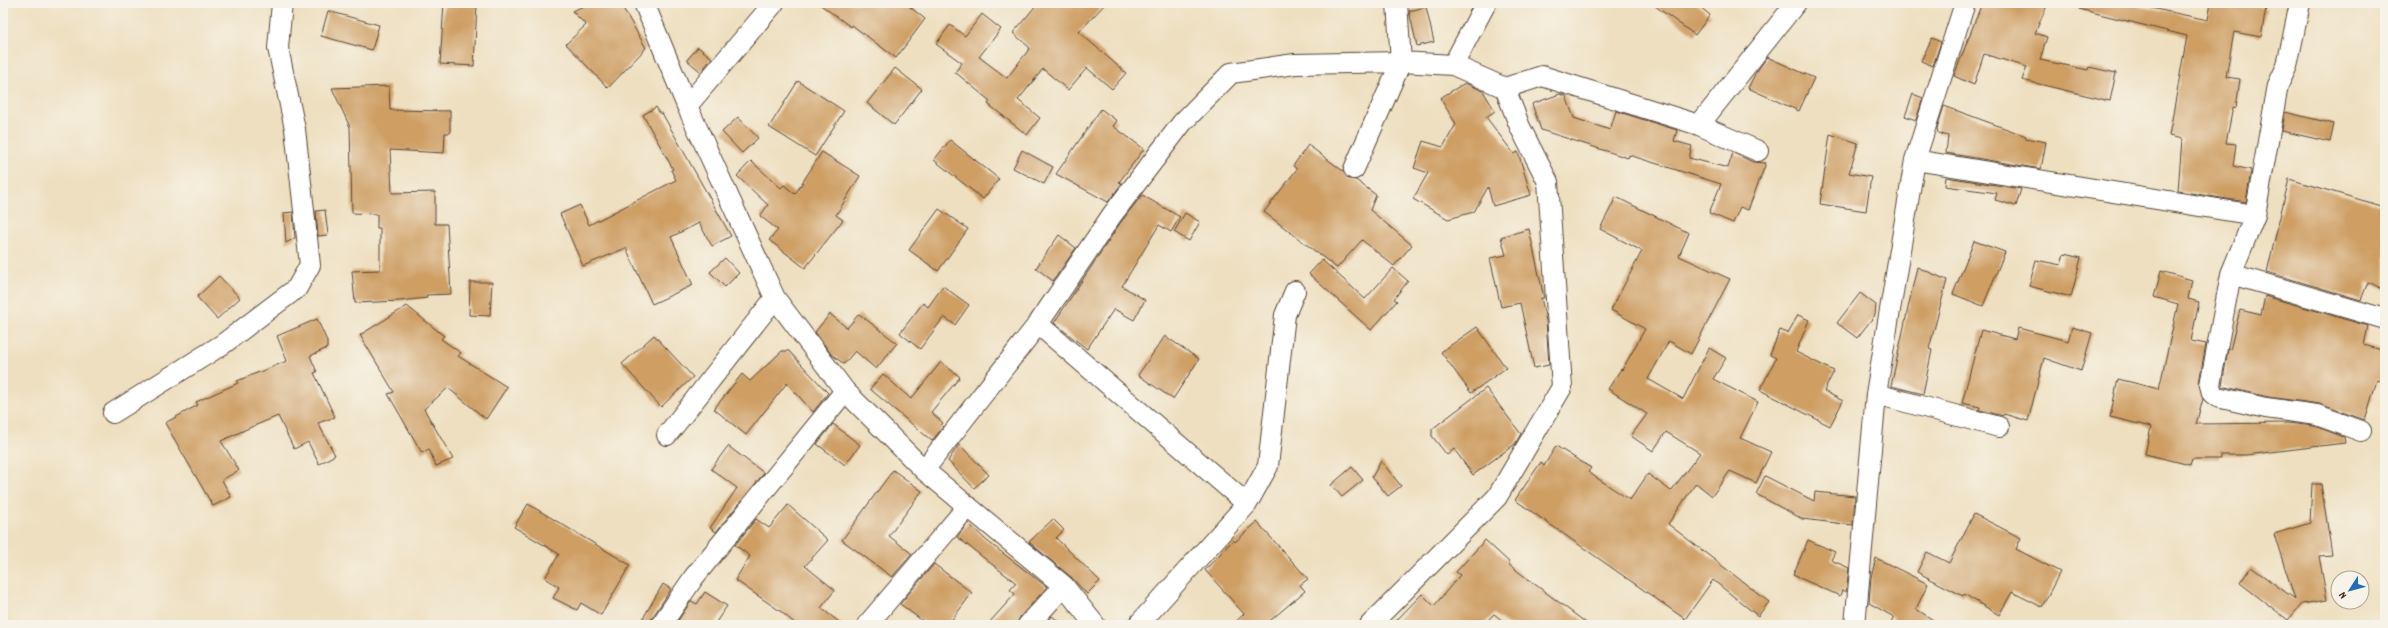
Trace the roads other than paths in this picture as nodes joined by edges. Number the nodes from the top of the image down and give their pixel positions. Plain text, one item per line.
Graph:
1 (282, 3) edge
2 (644, 3) edge
3 (774, 3) edge
4 (1397, 3) edge
5 (1486, 3) edge
6 (1796, 3) edge
7 (1965, 3) edge
8 (2300, 3) edge
9 (1401, 62) junction
10 (1453, 65) junction
11 (1505, 88) junction
12 (686, 106) junction
13 (1700, 125) junction
14 (1758, 151) dead end
15 (1915, 160) junction
16 (1354, 169) dead end
17 (2255, 215) junction
18 (2231, 274) junction
19 (1296, 291) dead end
20 (775, 298) junction
21 (2385, 318) edge
22 (1038, 324) junction
23 (845, 391) junction
24 (1876, 394) junction
25 (113, 413) dead end
26 (1999, 427) dead end
27 (2361, 431) dead end
28 (667, 435) dead end
29 (924, 470) junction
30 (1247, 504) junction
31 (968, 506) junction
32 (1064, 586) junction
33 (661, 625) edge
34 (867, 625) edge
35 (1028, 625) edge
36 (1095, 625) edge
37 (1138, 625) edge
38 (1370, 625) edge
39 (1855, 625) edge

1 - 25 street
2 - 12 street
3 - 12 street
4 - 9 street
5 - 10 street
6 - 13 street
7 - 15 street
8 - 17 street
9 - 10 street
9 - 16 street
9 - 22 street
10 - 11 street
11 - 13 street
11 - 38 street
12 - 20 street
13 - 14 street
15 - 17 street
15 - 24 street
17 - 18 street
18 - 21 street
18 - 27 street
19 - 30 street
20 - 23 street
20 - 28 street
22 - 29 street
22 - 30 street
23 - 29 street
23 - 33 street
24 - 26 street
24 - 39 street
29 - 31 street
30 - 37 street
31 - 32 street
31 - 34 street
32 - 35 street
32 - 36 street

